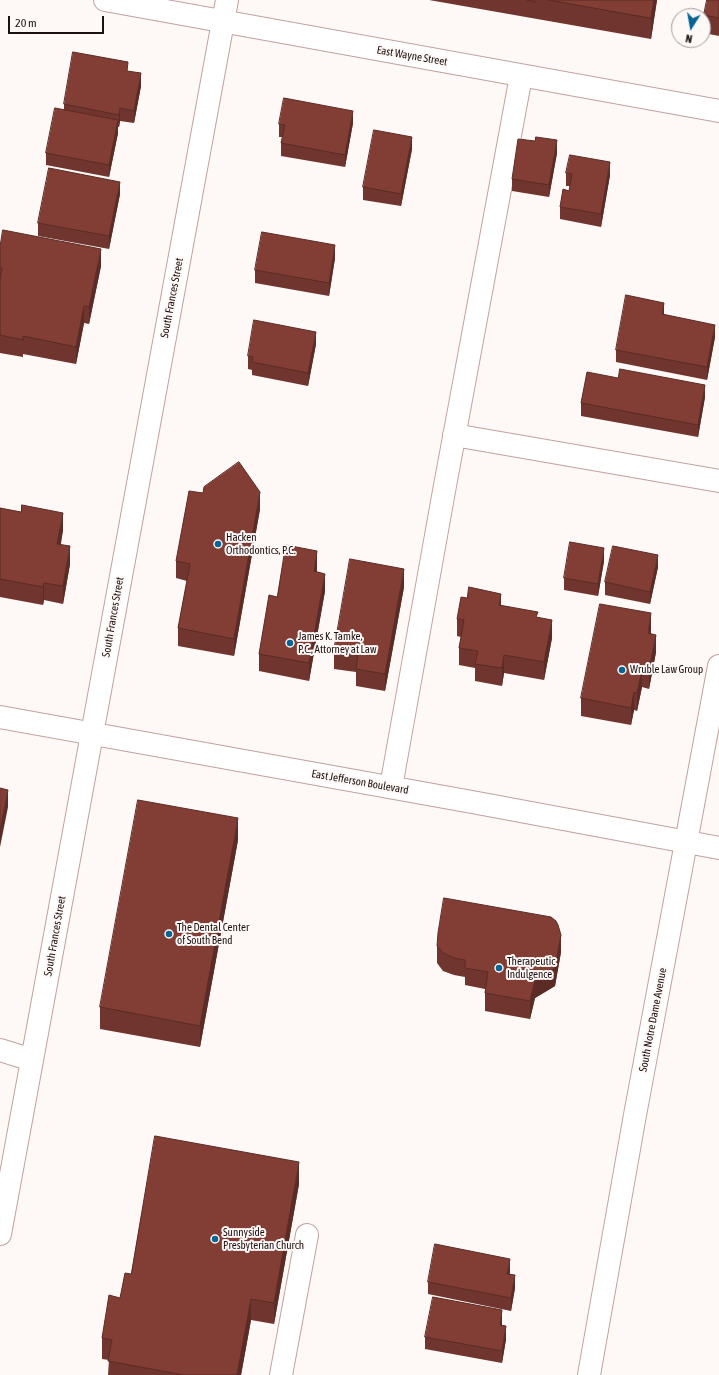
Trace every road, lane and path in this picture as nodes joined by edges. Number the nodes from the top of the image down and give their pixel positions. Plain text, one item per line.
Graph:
1 (105, 0) edge
2 (227, 0) edge
3 (223, 21) junction
4 (521, 76) junction
5 (719, 111) edge
6 (454, 436) junction
7 (719, 481) edge
8 (719, 666) edge
9 (0, 716) edge
10 (91, 734) junction
11 (391, 787) junction
12 (686, 842) junction
13 (719, 848) edge
14 (0, 1050) edge
15 (32, 1060) junction
16 (0, 1234) edge
17 (307, 1235) dead end
18 (281, 1375) edge
19 (589, 1375) edge

1 - 3 street, East Wayne Street
2 - 3 street, South Frances Street
3 - 4 street, East Wayne Street
3 - 10 street, South Frances Street
4 - 5 street, East Wayne Street
4 - 6 street
6 - 7 street
6 - 11 street
8 - 12 street, South Notre Dame Avenue
9 - 10 street, East Jefferson Boulevard
10 - 11 street, East Jefferson Boulevard
10 - 15 street, South Frances Street
11 - 12 street, East Jefferson Boulevard
12 - 13 street, East Jefferson Boulevard
12 - 19 street, South Notre Dame Avenue
14 - 15 street
15 - 16 street, South Frances Street
17 - 18 street

